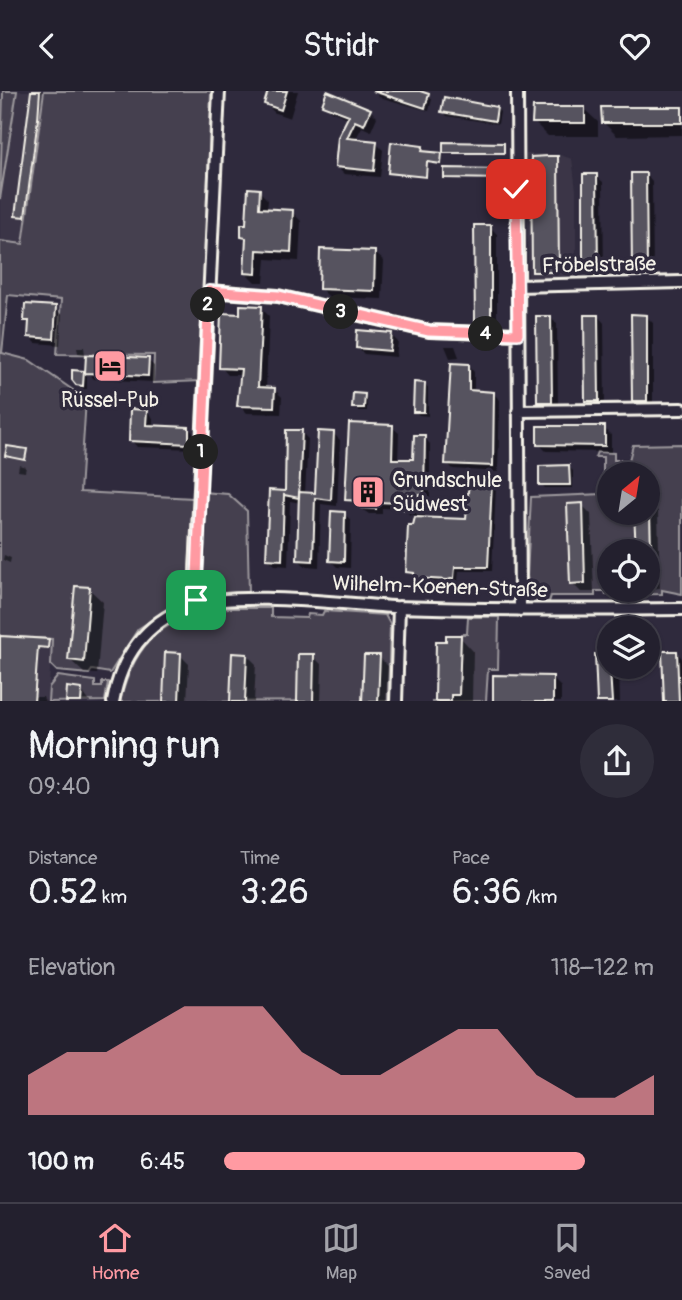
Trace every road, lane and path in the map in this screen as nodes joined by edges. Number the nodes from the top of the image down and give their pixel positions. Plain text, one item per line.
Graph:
1 (219, 91) edge
2 (517, 91) edge
3 (682, 282) edge
4 (517, 286) junction
5 (209, 291) junction
6 (518, 334) junction
7 (682, 409) edge
8 (518, 411) junction
9 (197, 605) junction
10 (399, 607) junction
11 (682, 608) edge
12 (520, 610) junction
13 (113, 701) edge
14 (396, 701) edge

1 - 5 street
2 - 4 street
3 - 4 street, Fröbelstraße
4 - 6 street
5 - 6 street
5 - 9 street
6 - 8 street
7 - 8 street
8 - 12 street
9 - 10 street, Wilhelm-Koenen-Straße
9 - 13 street, Wilhelm-Koenen-Straße
10 - 12 street, Wilhelm-Koenen-Straße
10 - 14 street
11 - 12 street, Wilhelm-Koenen-Straße

